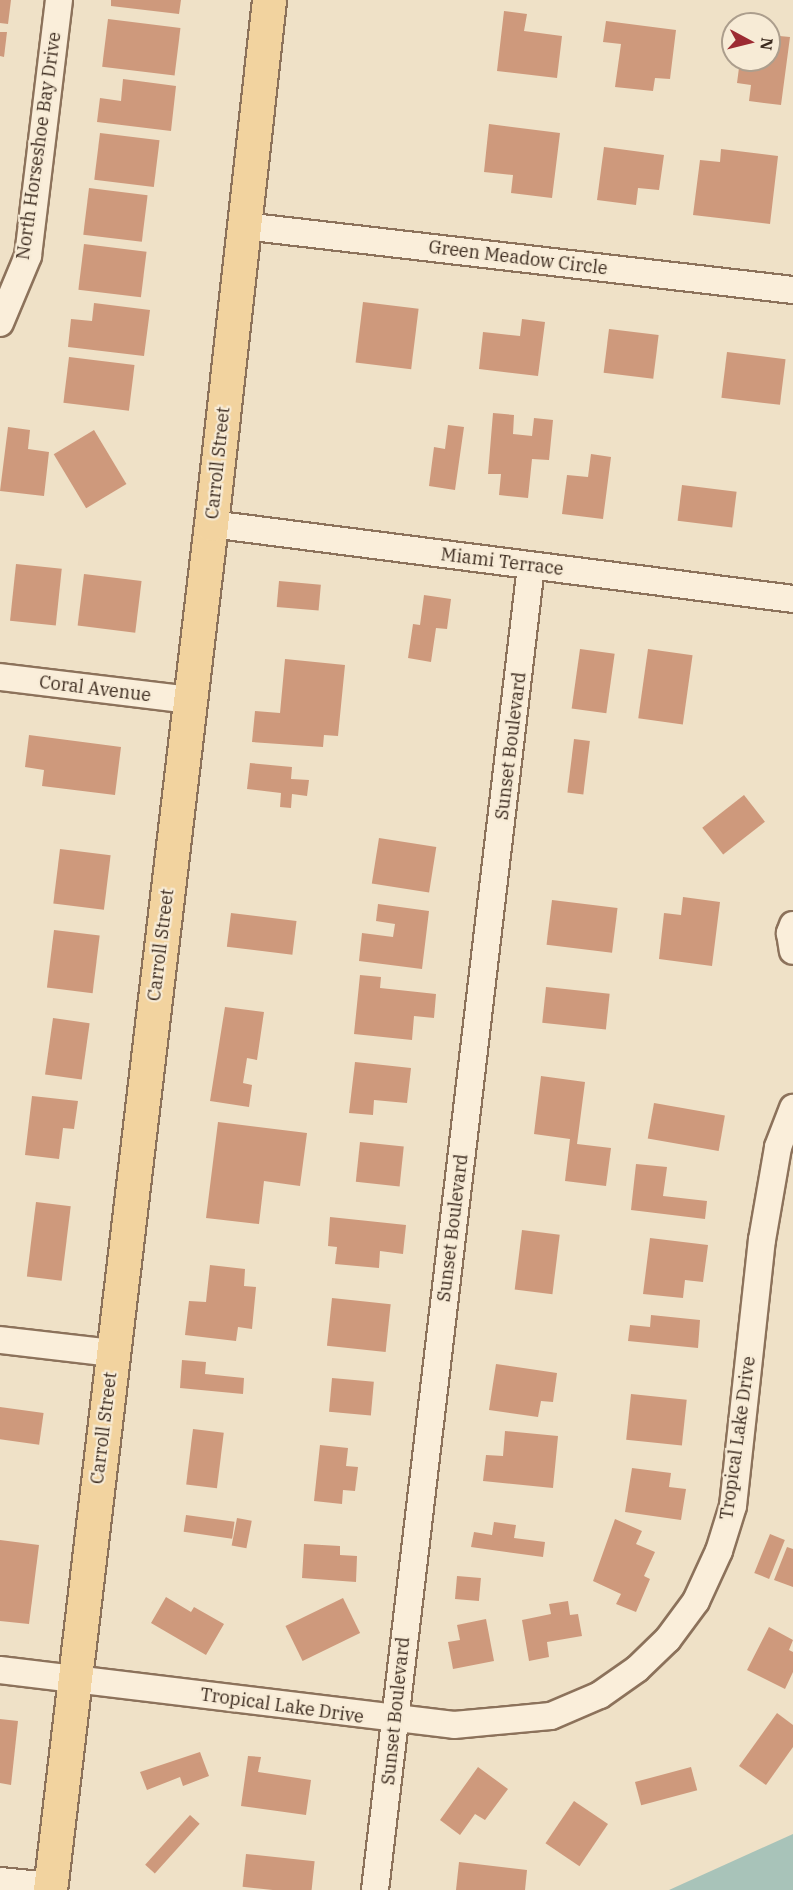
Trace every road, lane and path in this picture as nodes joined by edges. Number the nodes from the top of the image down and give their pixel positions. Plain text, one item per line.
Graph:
1 (59, 0) edge
2 (269, 0) edge
3 (244, 226) junction
4 (793, 290) edge
5 (0, 323) edge
6 (211, 524) junction
7 (531, 566) junction
8 (793, 599) edge
9 (0, 677) edge
10 (190, 700) junction
11 (793, 925) edge
12 (793, 951) edge
13 (793, 1108) edge
14 (0, 1340) edge
15 (112, 1353) junction
16 (0, 1670) edge
17 (74, 1678) junction
18 (394, 1721) junction
19 (0, 1881) edge
20 (50, 1888) edge
21 (375, 1890) edge

1 - 5 street, North Horseshoe Bay Drive
2 - 3 main road, Carroll Street
3 - 4 street, Green Meadow Circle
3 - 6 main road, Carroll Street
6 - 7 street, Miami Terrace
6 - 10 main road, Carroll Street
7 - 8 street, Miami Terrace
7 - 18 street, Sunset Boulevard
9 - 10 street, Coral Avenue
10 - 15 main road, Carroll Street
11 - 12 street
13 - 18 street, Tropical Lake Drive
14 - 15 street
15 - 17 main road, Carroll Street
16 - 17 street, Tropical Lake Drive
17 - 18 street, Tropical Lake Drive
17 - 20 main road, Carroll Street
18 - 21 street, Sunset Boulevard
19 - 20 street

